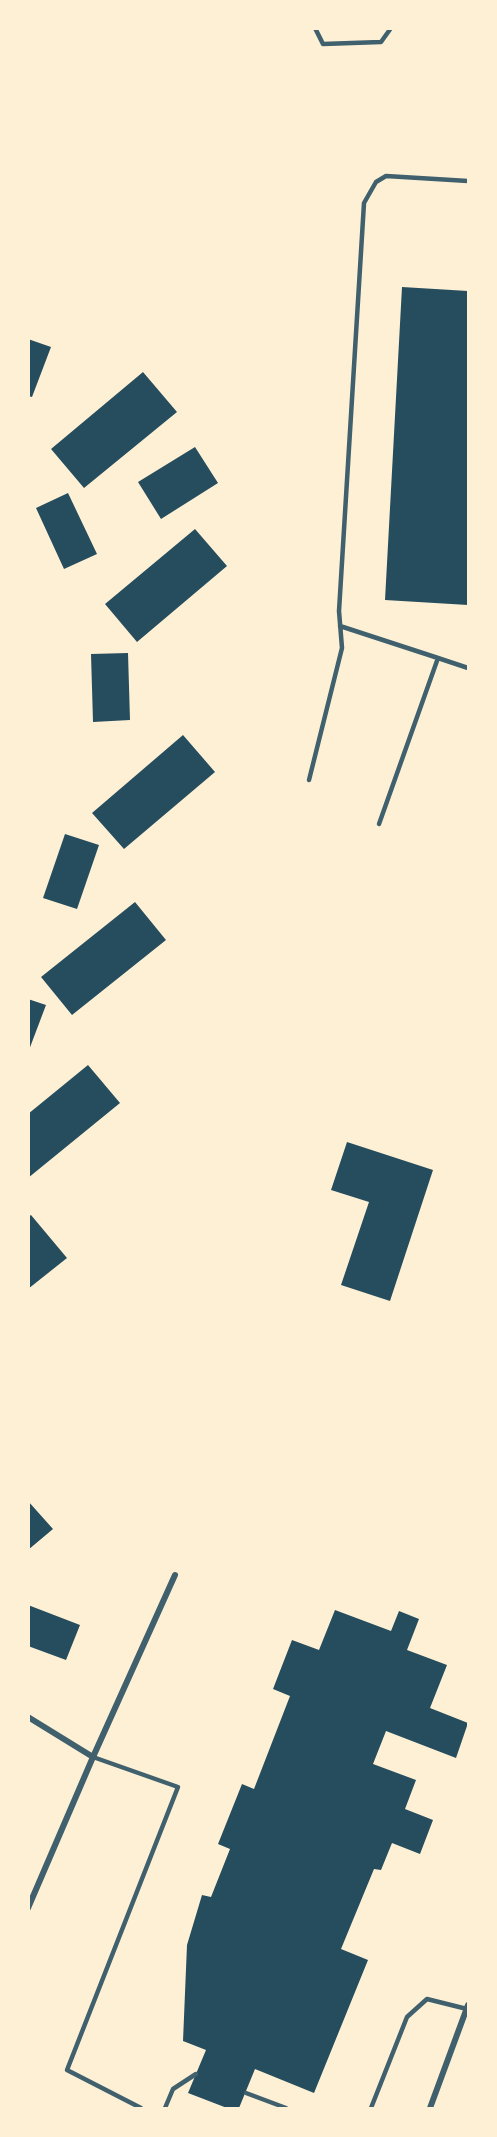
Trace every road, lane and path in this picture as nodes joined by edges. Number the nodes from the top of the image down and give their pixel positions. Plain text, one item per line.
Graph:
1 (315, 28) edge
2 (391, 28) edge
3 (468, 181) edge
4 (340, 626) junction
5 (438, 658) junction
6 (468, 668) edge
7 (309, 780) dead end
8 (379, 824) dead end
9 (175, 1575) dead end
10 (28, 1718) edge
11 (93, 1757) junction
12 (28, 1908) edge
13 (468, 2007) edge
14 (196, 2074) dead end
15 (246, 2093) dead end
16 (141, 2109) edge
17 (165, 2109) edge
18 (286, 2109) edge
19 (371, 2109) edge
20 (430, 2109) edge

1 - 2 lane
3 - 4 lane
4 - 5 lane
4 - 7 lane
5 - 6 lane
5 - 8 lane
9 - 11 street
10 - 11 street
11 - 12 street
11 - 16 lane
13 - 19 lane
13 - 20 street
14 - 17 lane
15 - 18 lane

